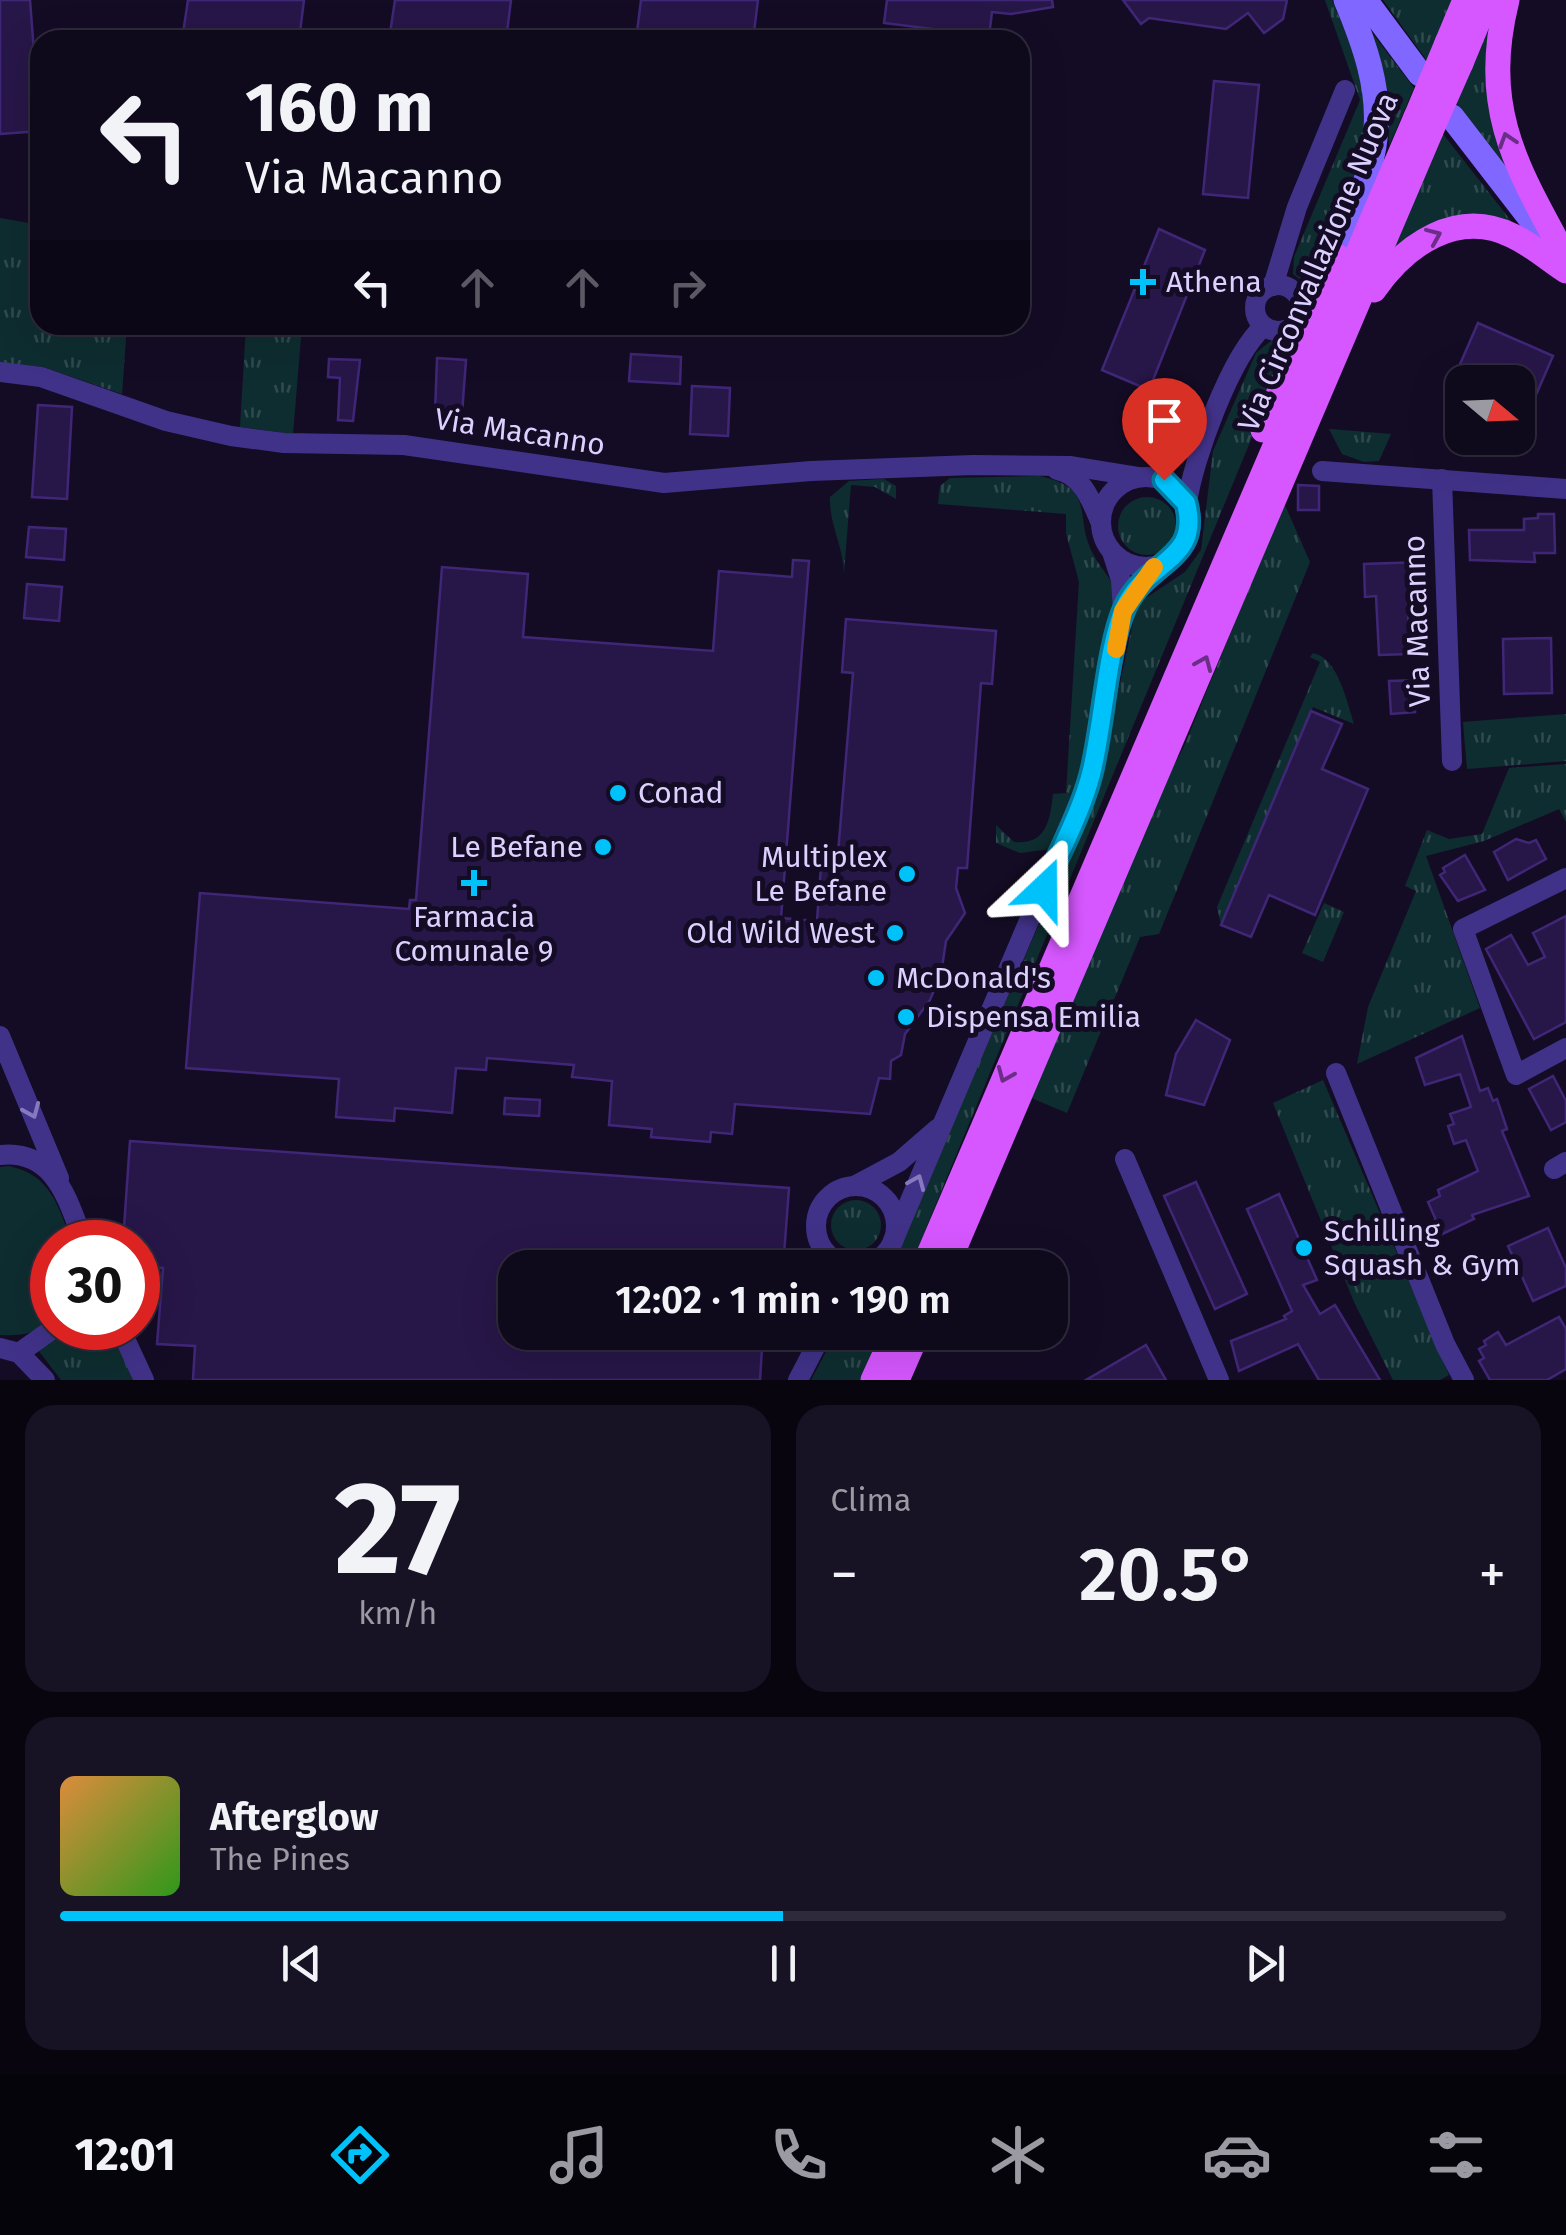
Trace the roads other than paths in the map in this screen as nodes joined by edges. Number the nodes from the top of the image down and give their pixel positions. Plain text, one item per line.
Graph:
1 (1346, 0) edge
2 (1365, 0) edge
3 (1465, 0) edge
4 (1487, 0) edge
5 (1507, 0) edge
6 (1454, 53) junction
7 (1420, 74) dead end
8 (1345, 90) dead end
9 (1433, 122) junction
10 (1344, 242) junction
11 (1566, 264) edge
12 (1273, 286) junction
13 (1299, 300) junction
14 (1264, 326) junction
15 (1286, 330) junction
16 (1346, 332) junction
17 (1293, 358) junction
18 (0, 372) edge
19 (1204, 440) junction
20 (1040, 467) junction
21 (1322, 471) dead end
22 (1146, 477) junction
23 (1442, 479) junction
24 (1566, 489) edge
25 (1186, 503) junction
26 (1100, 522) junction
27 (1112, 552) junction
28 (1155, 566) junction
29 (1123, 611) junction
30 (1156, 723) junction
31 (1452, 761) dead end
32 (1566, 878) edge
33 (2, 1040) edge
34 (1566, 1048) edge
35 (1336, 1074) dead end
36 (942, 1124) junction
37 (0, 1155) edge
38 (1125, 1160) dead end
39 (60, 1178) junction
40 (854, 1186) junction
41 (76, 1220) edge
42 (893, 1241) junction
43 (828, 1250) edge
44 (884, 1250) edge
45 (931, 1250) edge
46 (954, 1250) edge
47 (9, 1350) edge
48 (130, 1350) edge
49 (814, 1350) edge
50 (887, 1350) edge
51 (910, 1350) edge
52 (45, 1380) edge
53 (144, 1380) edge
54 (798, 1380) edge
55 (874, 1380) edge
56 (897, 1380) edge
57 (1219, 1380) edge
58 (1464, 1380) edge

1 - 10 street
2 - 7 street
3 - 6 main road, Via Circonvallazione Nuova
4 - 6 main road, Via Circonvallazione Nuova
11 -> 5 main road
6 - 9 main road, Via Circonvallazione Nuova, bridge
8 - 12 street
9 - 11 street
9 - 16 main road, Via Circonvallazione Nuova
9 - 30 main road, Via Circonvallazione Nuova
10 - 13 street
10 - 17 main road
16 -> 11 main road
12 - 13 street
12 - 14 street
13 - 15 street
14 - 15 street
14 - 19 street
15 - 17 street, Via Circonvallazione Nuova
46 -> 16 main road, Via Circonvallazione Nuova
17 - 30 main road
18 - 20 street, Via Macanno
19 - 22 street
19 - 25 street
20 - 22 street, Via Macanno
20 - 26 street, Via Macanno
21 - 23 street
22 - 25 street, Via Macanno
22 - 26 street
23 - 24 street
23 - 31 street, Via Macanno
25 - 28 street
26 - 27 street, Via Macanno
27 - 28 street
27 - 29 street, Via Macanno
28 - 29 street
29 - 36 street
30 -> 45 main road, Via Circonvallazione Nuova
32 - 34 street
33 -> 39 street
35 - 58 street
36 - 40 street
42 -> 36 street
37 - 39 street
38 - 57 street
39 - 41 street
40 - 42 street
40 - 43 street
42 - 44 street
47 - 52 street
48 - 53 street
49 - 54 street
50 - 55 main road
51 - 56 main road

